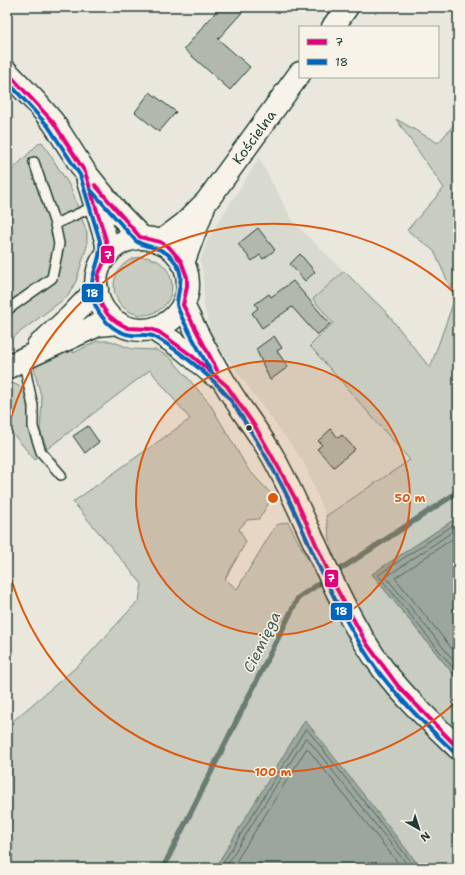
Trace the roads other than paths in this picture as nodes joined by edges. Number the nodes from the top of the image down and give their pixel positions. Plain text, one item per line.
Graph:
1 (347, 7) edge
2 (334, 26) edge
3 (7, 72) edge
4 (299, 74) edge
5 (34, 162) dead end
6 (85, 172) junction
7 (207, 200) junction
8 (95, 206) junction
9 (55, 224) junction
10 (151, 240) junction
11 (108, 254) junction
12 (183, 263) junction
13 (97, 289) junction
14 (183, 305) junction
15 (7, 310) edge
16 (118, 323) junction
17 (153, 329) junction
18 (15, 363) edge
19 (226, 385) junction
20 (61, 475) dead end
21 (458, 748) edge

1 - 2 main road
3 - 6 main road
4 - 7 main road, Kościelna
5 - 9 lane
6 - 8 main road
6 - 10 main road
7 - 10 main road, Kościelna
7 - 12 main road, Kościelna
8 - 9 lane
8 - 11 main road
9 - 15 lane
10 - 11 main road
10 - 12 main road
11 - 13 main road
12 - 14 main road
13 - 16 main road
13 - 18 main road
14 - 17 main road
14 - 19 main road
16 - 17 main road
16 - 18 main road
17 - 19 main road
18 - 20 lane
19 - 21 main road

